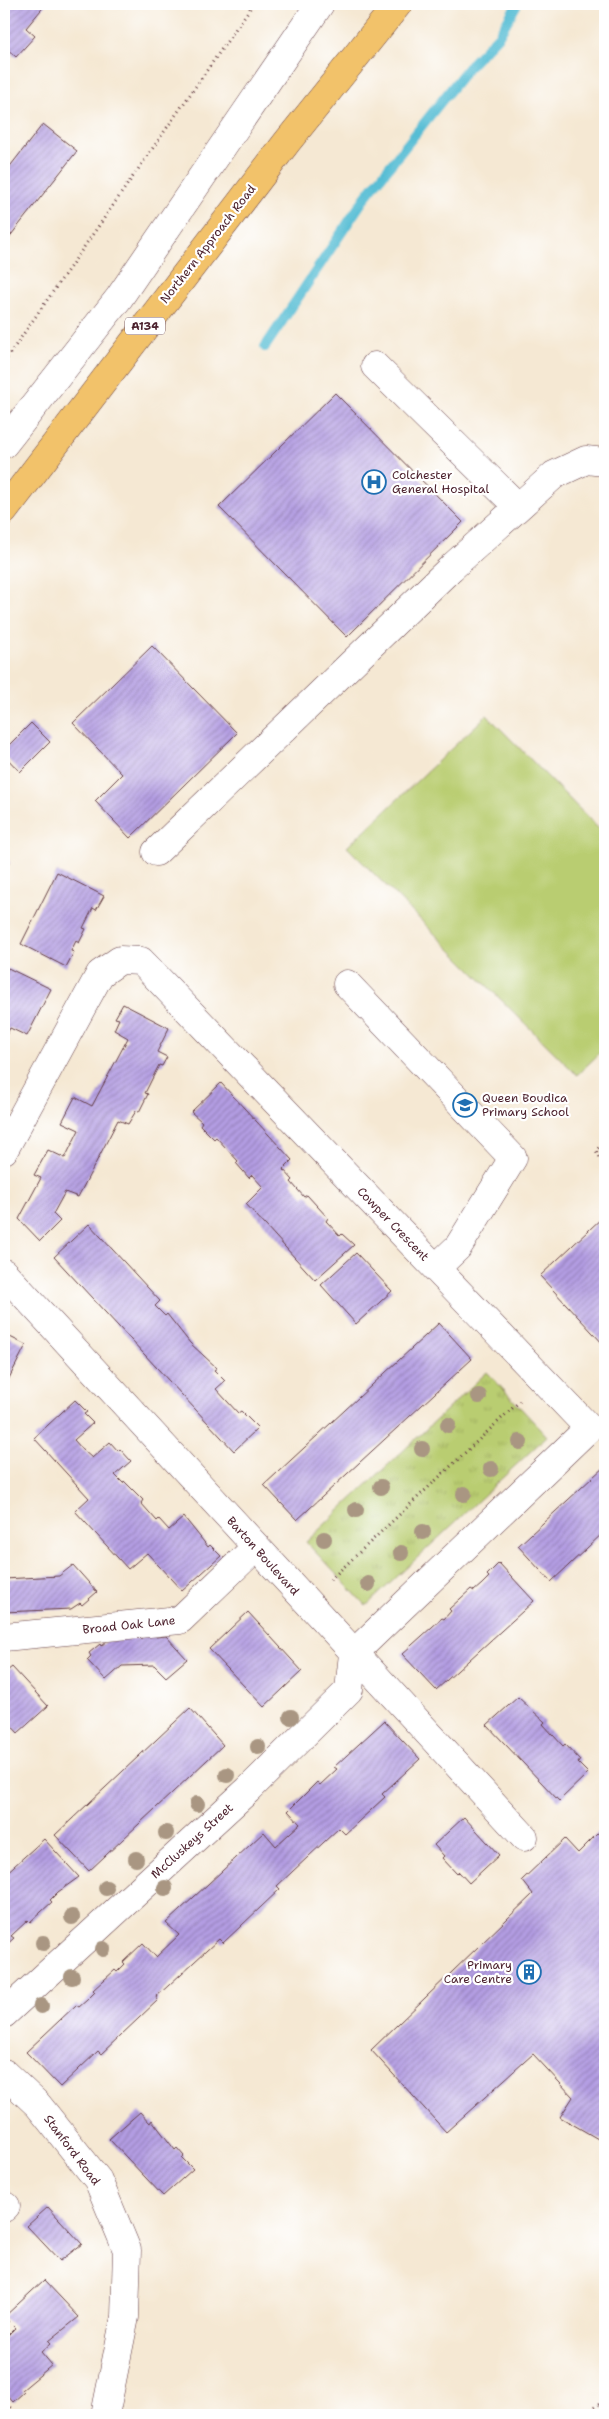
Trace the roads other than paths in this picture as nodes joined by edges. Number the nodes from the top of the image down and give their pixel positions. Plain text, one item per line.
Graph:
1 (320, 4) edge
2 (398, 4) edge
3 (375, 366) dead end
4 (4, 444) edge
5 (605, 462) edge
6 (518, 507) junction
7 (4, 511) edge
8 (156, 852) dead end
9 (347, 984) dead end
10 (4, 1150) edge
11 (436, 1268) junction
12 (4, 1273) edge
13 (256, 1548) junction
14 (4, 1637) edge
15 (353, 1654) junction
16 (524, 1837) dead end
17 (4, 2014) edge
18 (4, 2073) edge
19 (105, 2415) edge

1 - 4 street
2 - 7 main road, Northern Approach Road / A134
3 - 6 street
5 - 6 street
6 - 8 street
9 - 11 street
10 - 11 street, Cowper Crescent
11 - 15 street, Cowper Crescent
12 - 13 street, Barton Boulevard
13 - 14 street, Broad Oak Lane
13 - 15 street, Barton Boulevard
15 - 16 street, Barton Boulevard
15 - 17 street, McCluskeys Street
18 - 19 street, Stanford Road

